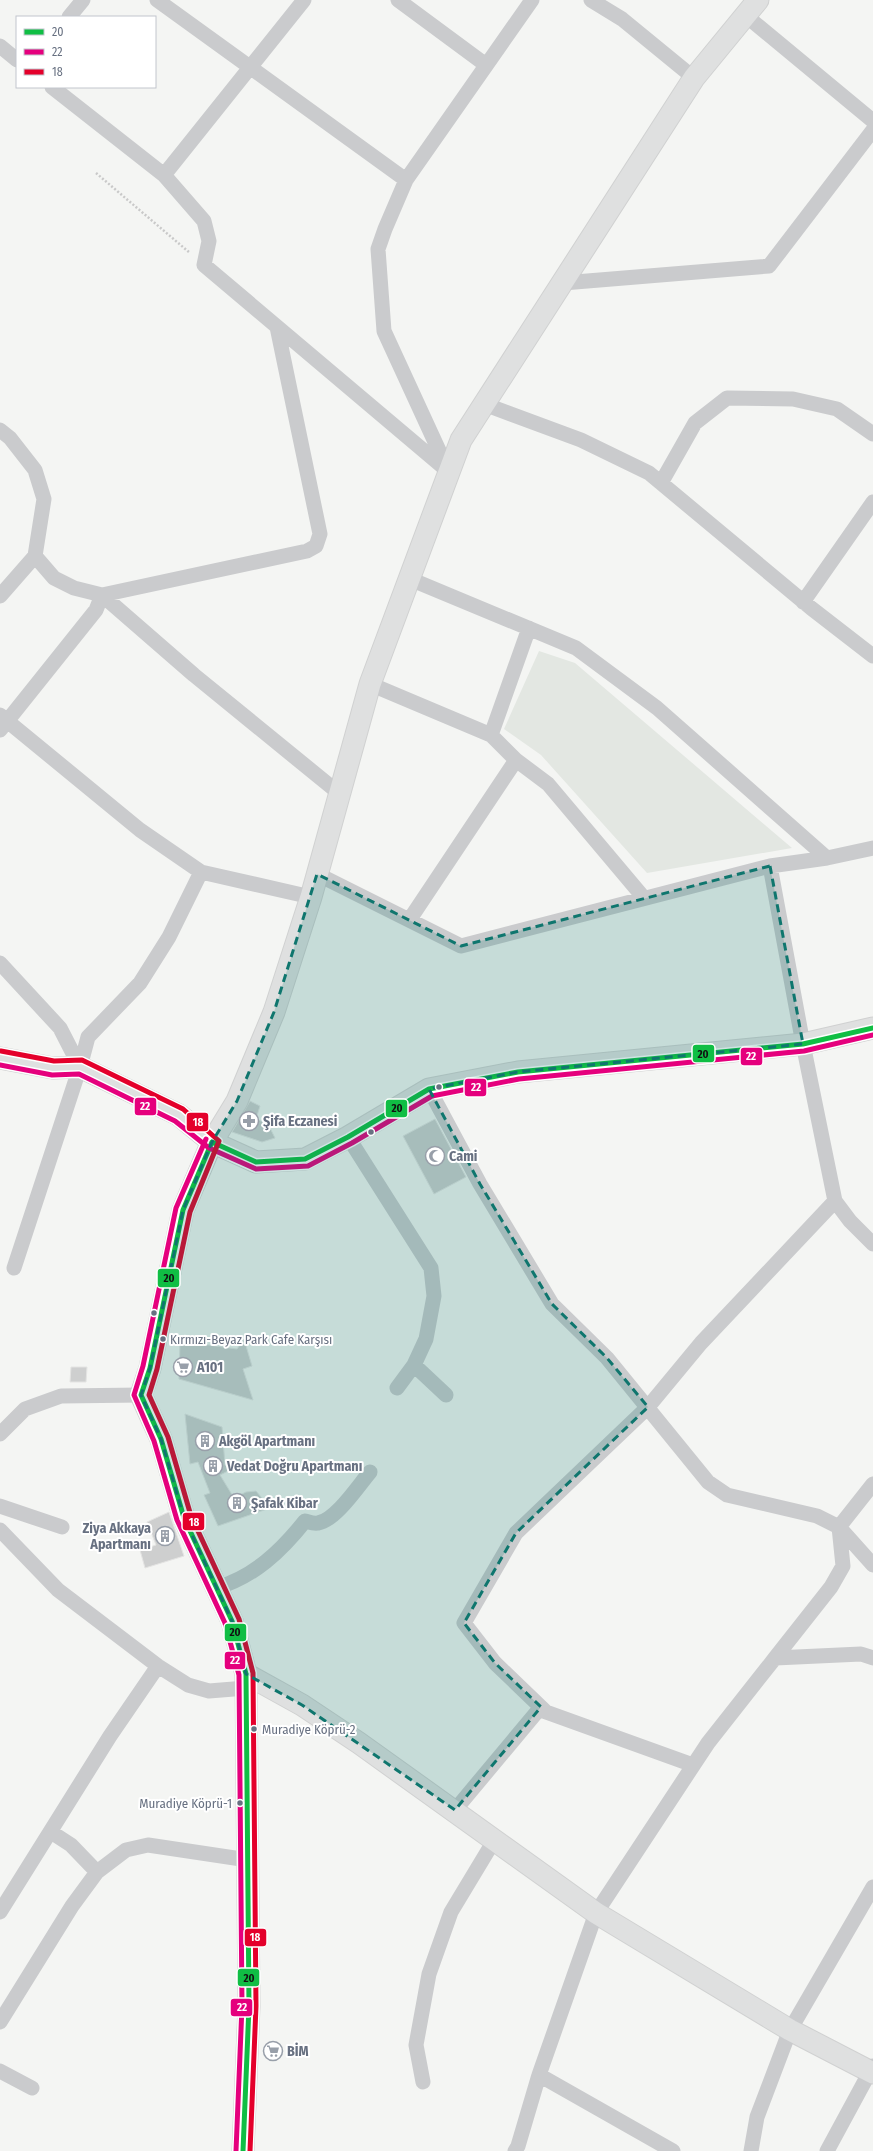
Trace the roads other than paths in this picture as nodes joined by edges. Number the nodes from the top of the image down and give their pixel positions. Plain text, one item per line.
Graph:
1 (83, 0) edge
2 (157, 0) edge
3 (304, 0) edge
4 (398, 0) edge
5 (532, 0) edge
6 (593, 1) edge
7 (751, 8) edge
8 (70, 16) edge
9 (0, 46) edge
10 (16, 59) edge
11 (486, 65) junction
12 (250, 68) junction
13 (694, 78) junction
14 (53, 88) edge
15 (873, 121) edge
16 (873, 130) edge
17 (164, 175) junction
18 (406, 180) junction
19 (563, 283) junction
20 (277, 326) junction
21 (484, 404) junction
22 (0, 430) edge
23 (873, 434) edge
24 (449, 472) junction
25 (661, 483) junction
26 (873, 502) edge
27 (35, 556) junction
28 (410, 579) junction
29 (102, 595) junction
30 (0, 596) edge
31 (803, 602) junction
32 (529, 628) junction
33 (873, 656) edge
34 (370, 684) junction
35 (3, 722) edge
36 (492, 735) junction
37 (516, 760) junction
38 (340, 794) junction
39 (873, 848) edge
40 (827, 858) junction
41 (770, 866) junction
42 (201, 872) junction
43 (317, 874) junction
44 (311, 897) junction
45 (644, 898) junction
46 (410, 919) junction
47 (0, 963) edge
48 (873, 1028) edge
49 (803, 1044) junction
50 (0, 1059) edge
51 (80, 1067) junction
52 (429, 1089) junction
53 (348, 1138) junction
54 (212, 1142) junction
55 (835, 1201) junction
56 (872, 1241) edge
57 (14, 1268) dead end
58 (414, 1365) junction
59 (397, 1388) dead end
60 (141, 1395) junction
61 (446, 1395) dead end
62 (648, 1407) junction
63 (0, 1434) edge
64 (370, 1472) dead end
65 (873, 1484) edge
66 (0, 1506) edge
67 (62, 1527) dead end
68 (839, 1527) junction
69 (0, 1530) edge
70 (873, 1565) edge
71 (216, 1588) junction
72 (776, 1658) junction
73 (873, 1658) edge
74 (158, 1666) junction
75 (246, 1681) junction
76 (541, 1707) junction
77 (693, 1765) junction
78 (455, 1810) junction
79 (51, 1832) junction
80 (495, 1840) junction
81 (248, 1860) junction
82 (97, 1872) junction
83 (873, 1887) edge
84 (0, 1912) edge
85 (596, 1913) junction
86 (0, 2022) edge
87 (790, 2030) junction
88 (872, 2070) edge
89 (0, 2071) edge
90 (539, 2075) junction
91 (423, 2082) dead end
92 (32, 2088) dead end
93 (243, 2151) edge
94 (515, 2151) edge
95 (673, 2151) edge
96 (751, 2151) edge
97 (827, 2151) edge

1 - 8 street
2 - 12 street
3 - 12 street
4 - 11 street
5 - 11 street
6 - 13 street
7 - 13 street
7 - 15 street
9 - 10 street
11 - 18 street
12 - 17 street
12 - 18 street
13 - 19 street
14 - 17 street
16 - 19 street
17 - 20 street
18 - 24 street
19 - 21 street
20 - 24 street
20 - 29 street
21 - 24 street
21 - 25 street
22 - 27 street
23 - 25 street
24 - 28 street
25 - 31 street
26 - 31 street
27 - 29 street
27 - 30 street
28 - 32 street
28 - 34 street
29 - 35 street
29 - 38 street
31 - 33 street
32 - 36 street
32 - 40 street
34 - 36 street
34 - 38 street
35 - 42 street
36 - 37 street
37 - 45 street
37 - 46 street
38 - 43 street
39 - 40 street
40 - 41 street
41 - 45 street
41 - 49 street
42 - 44 street
42 - 51 street
43 - 44 street
43 - 46 street
44 - 54 street
45 - 46 street
47 - 51 street
48 - 49 street
49 - 52 street
49 - 55 street
50 - 51 street
51 - 54 street
51 - 57 street
52 - 53 street
52 - 62 street
53 - 54 street
53 - 58 street
54 - 60 street
55 - 56 street
55 - 62 street
58 - 59 street
58 - 61 street
60 - 63 street
60 - 71 street
62 - 68 street
62 - 76 street
64 - 71 street
65 - 68 street
66 - 67 street
68 - 70 street
68 - 72 street
69 - 74 street
71 - 75 street
72 - 73 street
72 - 77 street
74 - 75 street
74 - 79 street
75 - 78 street
75 - 81 street
76 - 77 street
76 - 78 street
77 - 85 street
78 - 80 street
79 - 82 street
79 - 84 street
80 - 85 street
80 - 91 street
81 - 82 street
81 - 93 street
82 - 86 street
83 - 87 street
85 - 87 street
85 - 90 street
87 - 88 street
87 - 96 street
88 - 97 street
89 - 92 street
90 - 94 street
90 - 95 street

